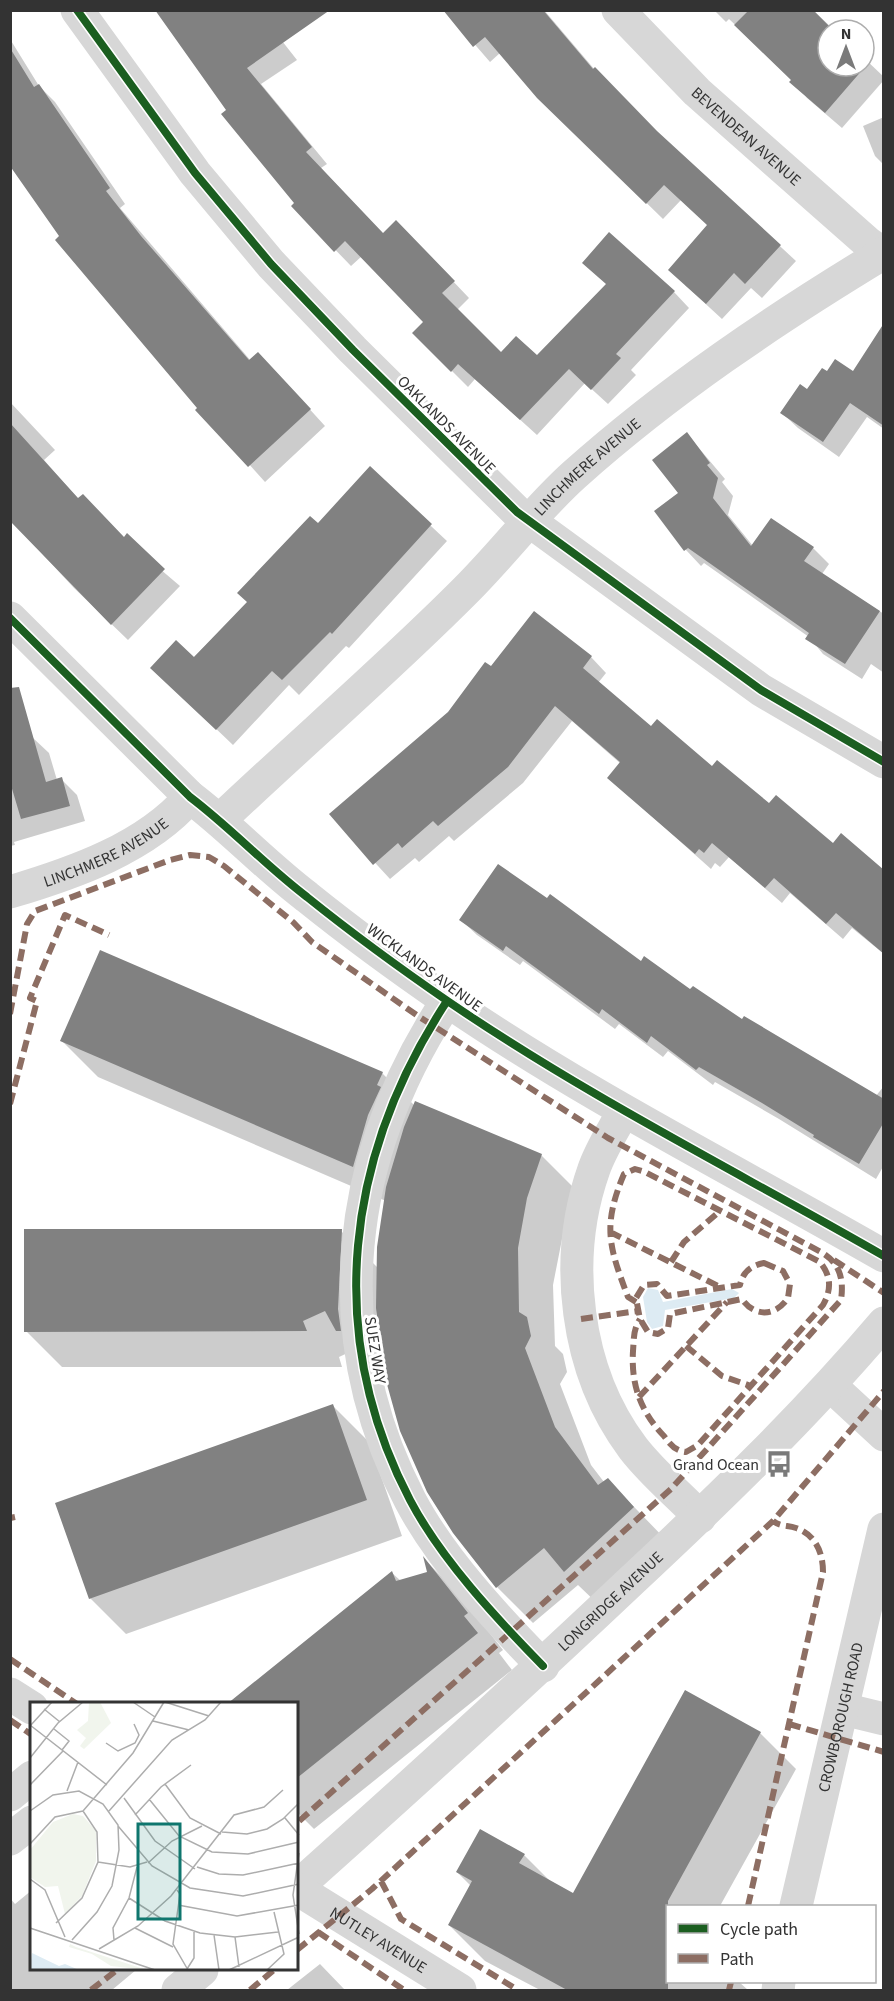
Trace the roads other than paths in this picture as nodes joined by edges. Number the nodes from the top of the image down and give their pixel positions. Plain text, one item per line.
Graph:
1 (77, 10) edge
2 (618, 10) edge
3 (883, 253) edge
4 (531, 521) junction
5 (10, 618) edge
6 (884, 762) edge
7 (190, 797) junction
8 (220, 820) junction
9 (10, 892) edge
10 (447, 1001) junction
11 (622, 1112) junction
12 (884, 1256) edge
13 (884, 1323) edge
14 (831, 1386) junction
15 (884, 1435) edge
16 (700, 1517) junction
17 (884, 1529) edge
18 (543, 1666) junction
19 (10, 1694) edge
20 (30, 1707) edge
21 (843, 1709) junction
22 (884, 1719) edge
23 (30, 1780) edge
24 (10, 1795) edge
25 (30, 1824) edge
26 (10, 1839) edge
27 (298, 1887) edge
28 (298, 1889) edge
29 (796, 1905) edge
30 (201, 1971) edge
31 (178, 1990) edge
32 (460, 1990) edge

1 - 4 street, OAKLANDS AVENUE
2 - 3 street, BEVENDEAN AVENUE
3 - 4 street, LINCHMERE AVENUE
4 - 6 street, OAKLANDS AVENUE
4 - 8 street, LINCHMERE AVENUE
5 - 7 street, WICKLANDS AVENUE
7 - 8 street, WICKLANDS AVENUE
7 - 9 street, LINCHMERE AVENUE
8 - 10 street, WICKLANDS AVENUE
10 - 11 street, WICKLANDS AVENUE
10 - 18 street, SUEZ WAY
11 - 12 street, WICKLANDS AVENUE
11 - 16 street
13 - 14 street, LONGRIDGE AVENUE
14 - 15 street
14 - 16 street, LONGRIDGE AVENUE
16 - 18 street, LONGRIDGE AVENUE
17 - 21 street, CROWBOROUGH ROAD
18 - 27 street, LONGRIDGE AVENUE
19 - 20 street
21 - 22 street
21 - 29 street, CROWBOROUGH ROAD
23 - 24 street
25 - 26 street
28 - 32 street, NUTLEY AVENUE
30 - 31 street

